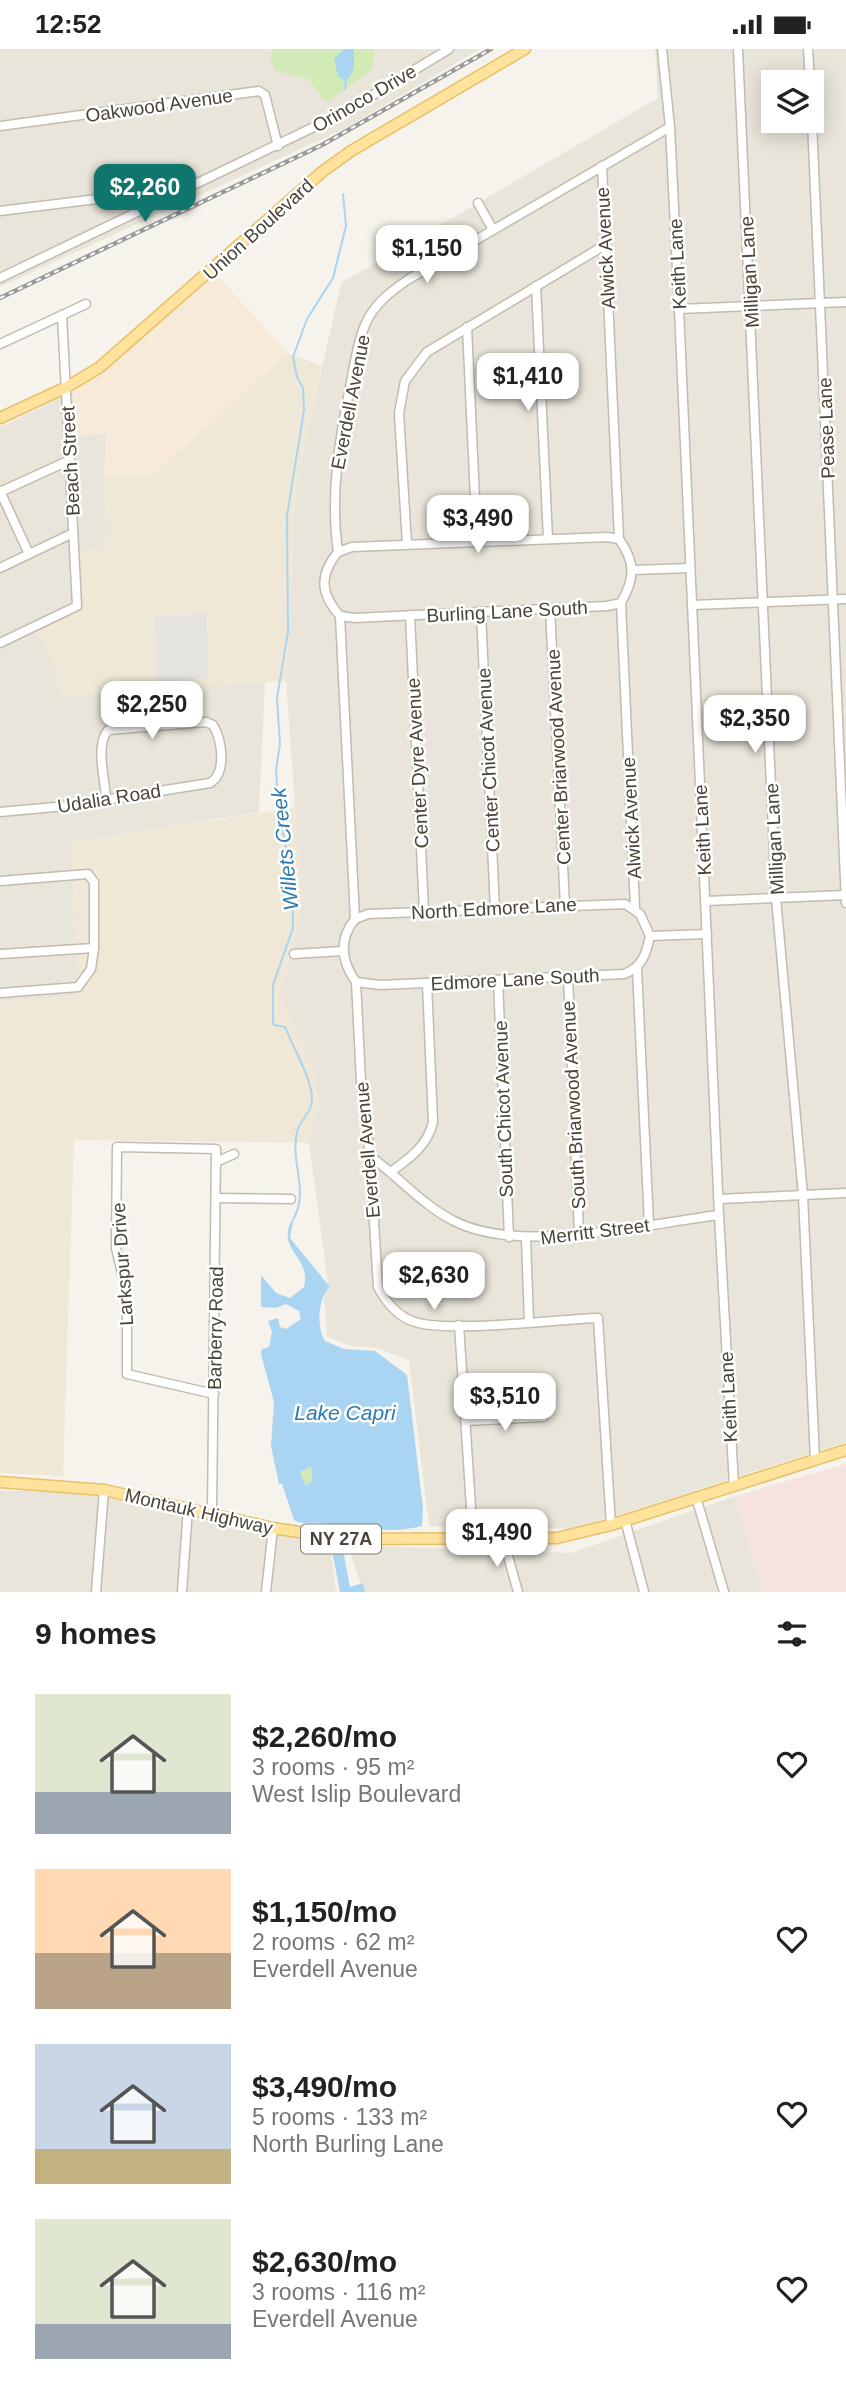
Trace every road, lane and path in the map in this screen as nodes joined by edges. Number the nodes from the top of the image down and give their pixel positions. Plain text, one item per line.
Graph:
1 (449, 49) edge
2 (525, 49) edge
3 (662, 49) edge
4 (738, 49) edge
5 (808, 49) edge
6 (809, 70) edge
7 (0, 126) edge
8 (670, 127) junction
9 (813, 133) edge
10 (278, 146) junction
11 (601, 166) junction
12 (158, 202) junction
13 (478, 203) dead end
14 (0, 211) edge
15 (493, 230) junction
16 (605, 245) junction
17 (0, 278) edge
18 (536, 286) junction
19 (846, 302) edge
20 (821, 303) junction
21 (86, 304) dead end
22 (750, 306) junction
23 (679, 309) junction
24 (62, 315) junction
25 (467, 327) junction
26 (0, 344) edge
27 (67, 387) junction
28 (0, 418) edge
29 (70, 460) junction
30 (0, 492) edge
31 (74, 533) junction
32 (548, 538) junction
33 (619, 539) junction
34 (477, 541) junction
35 (407, 544) junction
36 (338, 552) junction
37 (29, 554) junction
38 (0, 568) edge
39 (690, 568) junction
40 (634, 570) junction
41 (846, 599) edge
42 (833, 600) junction
43 (762, 602) junction
44 (621, 603) junction
45 (692, 605) junction
46 (551, 609) junction
47 (481, 611) junction
48 (410, 615) junction
49 (340, 616) junction
50 (0, 643) edge
51 (106, 798) junction
52 (0, 812) edge
53 (0, 881) edge
54 (846, 895) edge
55 (776, 898) junction
56 (706, 901) junction
57 (846, 903) edge
58 (565, 905) junction
59 (635, 907) junction
60 (495, 909) junction
61 (424, 911) junction
62 (355, 919) junction
63 (707, 934) junction
64 (650, 936) junction
65 (94, 948) junction
66 (342, 951) junction
67 (0, 954) edge
68 (294, 954) dead end
69 (637, 969) junction
70 (568, 977) junction
71 (498, 980) junction
72 (356, 982) junction
73 (427, 983) junction
74 (0, 993) edge
75 (234, 1154) dead end
76 (370, 1156) junction
77 (216, 1162) junction
78 (392, 1171) junction
79 (846, 1193) edge
80 (803, 1195) junction
81 (216, 1198) junction
82 (291, 1199) dead end
83 (719, 1199) junction
84 (719, 1215) junction
85 (649, 1224) junction
86 (579, 1233) junction
87 (509, 1237) junction
88 (526, 1238) junction
89 (529, 1322) junction
90 (460, 1325) junction
91 (214, 1394) junction
92 (543, 1416) dead end
93 (466, 1421) junction
94 (846, 1450) edge
95 (816, 1460) junction
96 (0, 1482) edge
97 (734, 1486) junction
98 (104, 1490) junction
99 (696, 1497) junction
100 (188, 1508) junction
101 (212, 1513) junction
102 (625, 1520) junction
103 (611, 1525) junction
104 (273, 1528) junction
105 (473, 1538) junction
106 (503, 1538) junction
107 (96, 1592) edge
108 (182, 1592) edge
109 (266, 1592) edge
110 (518, 1592) edge
111 (644, 1592) edge
112 (723, 1592) edge

1 - 10 street, Orinoco Drive
2 - 27 main road, Union Boulevard
3 - 8 street, Keith Lane
4 - 22 street, Milligan Lane
5 - 6 street
7 - 10 street, Oakwood Avenue
8 - 11 street, Everdell Avenue
8 - 23 street, Keith Lane
9 - 20 street, Pease Lane
10 - 12 street, Orinoco Drive
11 - 15 street, Everdell Avenue
11 - 16 street, Alwick Avenue
12 - 14 street
12 - 17 street, Orinoco Drive
13 - 15 street
15 - 36 street, Everdell Avenue
16 - 18 street
16 - 33 street, Alwick Avenue
18 - 25 street
18 - 32 street
19 - 20 street
20 - 22 street
20 - 42 street, Pease Lane
21 - 24 street
22 - 23 street
22 - 43 street, Milligan Lane
23 - 39 street, Keith Lane
24 - 26 street
24 - 27 street, Beach Street
25 - 34 street
25 - 35 street
27 - 28 main road, Union Boulevard
27 - 29 street, Beach Street
29 - 30 street
29 - 31 street, Beach Street
30 - 37 street
31 - 37 street
31 - 50 street, Beach Street
32 - 33 street
32 - 34 street
33 - 40 street
34 - 35 street
35 - 36 street
36 - 49 street
37 - 38 street
39 - 40 street
39 - 45 street, Keith Lane
40 - 44 street
41 - 42 street
42 - 43 street
42 - 54 street, Pease Lane
43 - 45 street
43 - 55 street, Milligan Lane
44 - 46 street, Burling Lane South
44 - 59 street, Alwick Avenue
45 - 56 street, Keith Lane
46 - 47 street, Burling Lane South
46 - 58 street, Center Briarwood Avenue
47 - 48 street, Burling Lane South
47 - 60 street, Center Chicot Avenue
48 - 49 street, Burling Lane South
48 - 61 street, Center Dyre Avenue
49 - 62 street
51 - 51 street, Udalia Road
51 - 52 street, Udalia Road
53 - 65 street
54 - 55 street
54 - 57 street, Pease Lane
55 - 56 street
55 - 80 street, Milligan Lane
56 - 63 street, Keith Lane
58 - 59 street, North Edmore Lane
58 - 60 street, North Edmore Lane
59 - 64 street
60 - 61 street, North Edmore Lane
61 - 62 street, North Edmore Lane
62 - 66 street
63 - 64 street
63 - 83 street, Keith Lane
64 - 69 street
65 - 67 street
65 - 74 street
66 - 68 street
66 - 72 street, Everdell Avenue
69 - 70 street, Edmore Lane South
69 - 85 street
70 - 71 street, Edmore Lane South
70 - 86 street, South Briarwood Avenue
71 - 73 street, Edmore Lane South
71 - 87 street, South Chicot Avenue
72 - 73 street, Edmore Lane South
72 - 76 street, Everdell Avenue
73 - 78 street
75 - 77 street
76 - 78 street, Merritt Street
76 - 90 street, Everdell Avenue
77 - 81 street, Barberry Road
77 - 91 street, Larkspur Drive
78 - 87 street, Merritt Street
79 - 80 street
80 - 83 street
80 - 95 street, Milligan Lane
81 - 82 street
81 - 91 street, Barberry Road
83 - 84 street, Keith Lane
84 - 85 street, Merritt Street
84 - 97 street, Keith Lane
85 - 86 street, Merritt Street
86 - 88 street, Merritt Street
87 - 88 street, Merritt Street
88 - 89 street
89 - 90 street, Everdell Avenue
89 - 103 street, Everdell Avenue
90 - 93 street
91 - 101 street, Barberry Road
92 - 93 street
93 - 105 street
94 - 95 main road, Montauk Highway / NY 27A
95 - 97 main road, Montauk Highway / NY 27A
96 - 98 main road, Montauk Highway / NY 27A
97 - 99 main road, Montauk Highway / NY 27A
98 - 100 main road, Montauk Highway / NY 27A
98 - 107 street
99 - 102 main road, Montauk Highway / NY 27A
99 - 112 street
100 - 101 main road, Montauk Highway / NY 27A
100 - 108 street
101 - 104 main road, Montauk Highway / NY 27A
102 - 103 main road, Montauk Highway / NY 27A
102 - 111 street
103 - 106 main road, Montauk Highway / NY 27A
104 - 105 main road, Montauk Highway / NY 27A
104 - 109 street
105 - 106 main road, Montauk Highway / NY 27A
106 - 110 street

